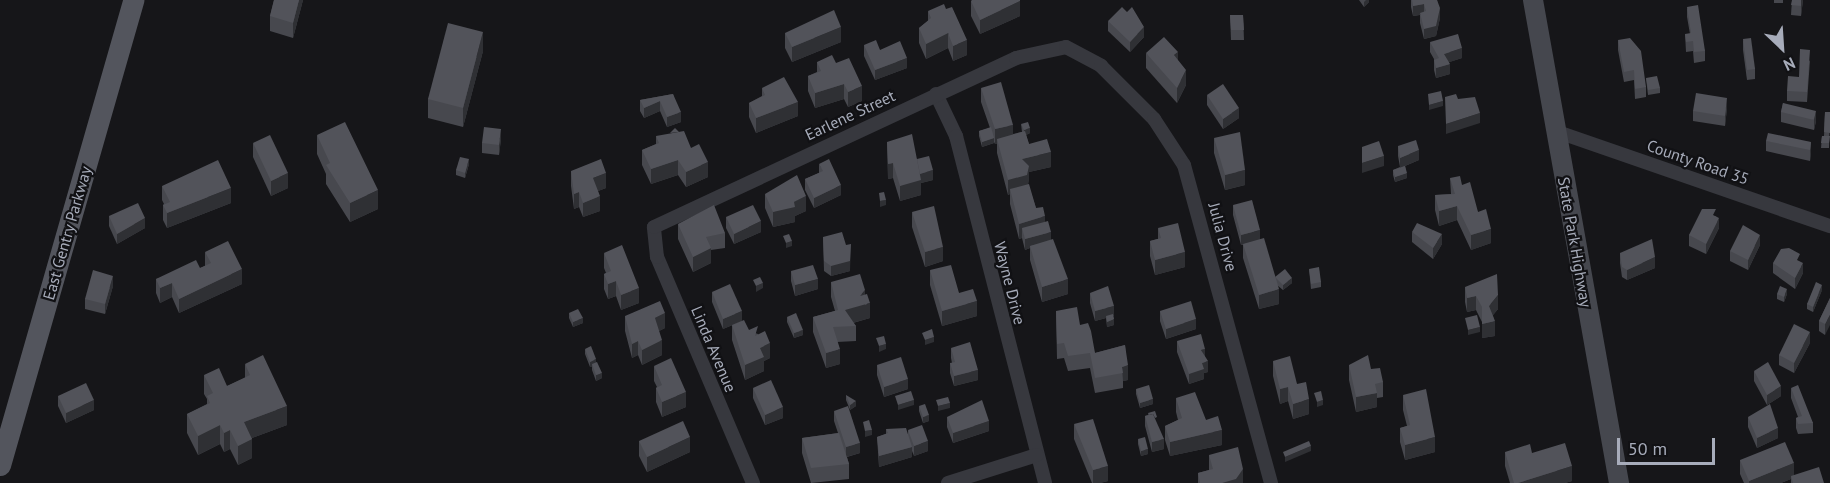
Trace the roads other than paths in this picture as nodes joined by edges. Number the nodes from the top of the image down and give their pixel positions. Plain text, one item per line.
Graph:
1 (133, 0) edge
2 (1533, 0) edge
3 (1066, 47) joint
4 (936, 94) junction
5 (1555, 131) junction
6 (1830, 226) edge
7 (654, 227) joint
8 (1037, 455) junction
9 (0, 465) edge
10 (753, 483) edge
11 (948, 483) edge
12 (1045, 483) edge
13 (1271, 483) edge
14 (1619, 483) edge

1 - 9 main road, East Gentry Parkway
2 - 5 main road, State Park Highway
3 - 4 street, Earlene Street
3 - 13 street, Julia Drive
4 - 7 street, Earlene Street
4 - 8 street, Wayne Drive
5 - 6 street, County Road 35
5 - 14 main road, State Park Highway
7 - 10 street, Linda Avenue
8 - 11 street
8 - 12 street, Wayne Drive

